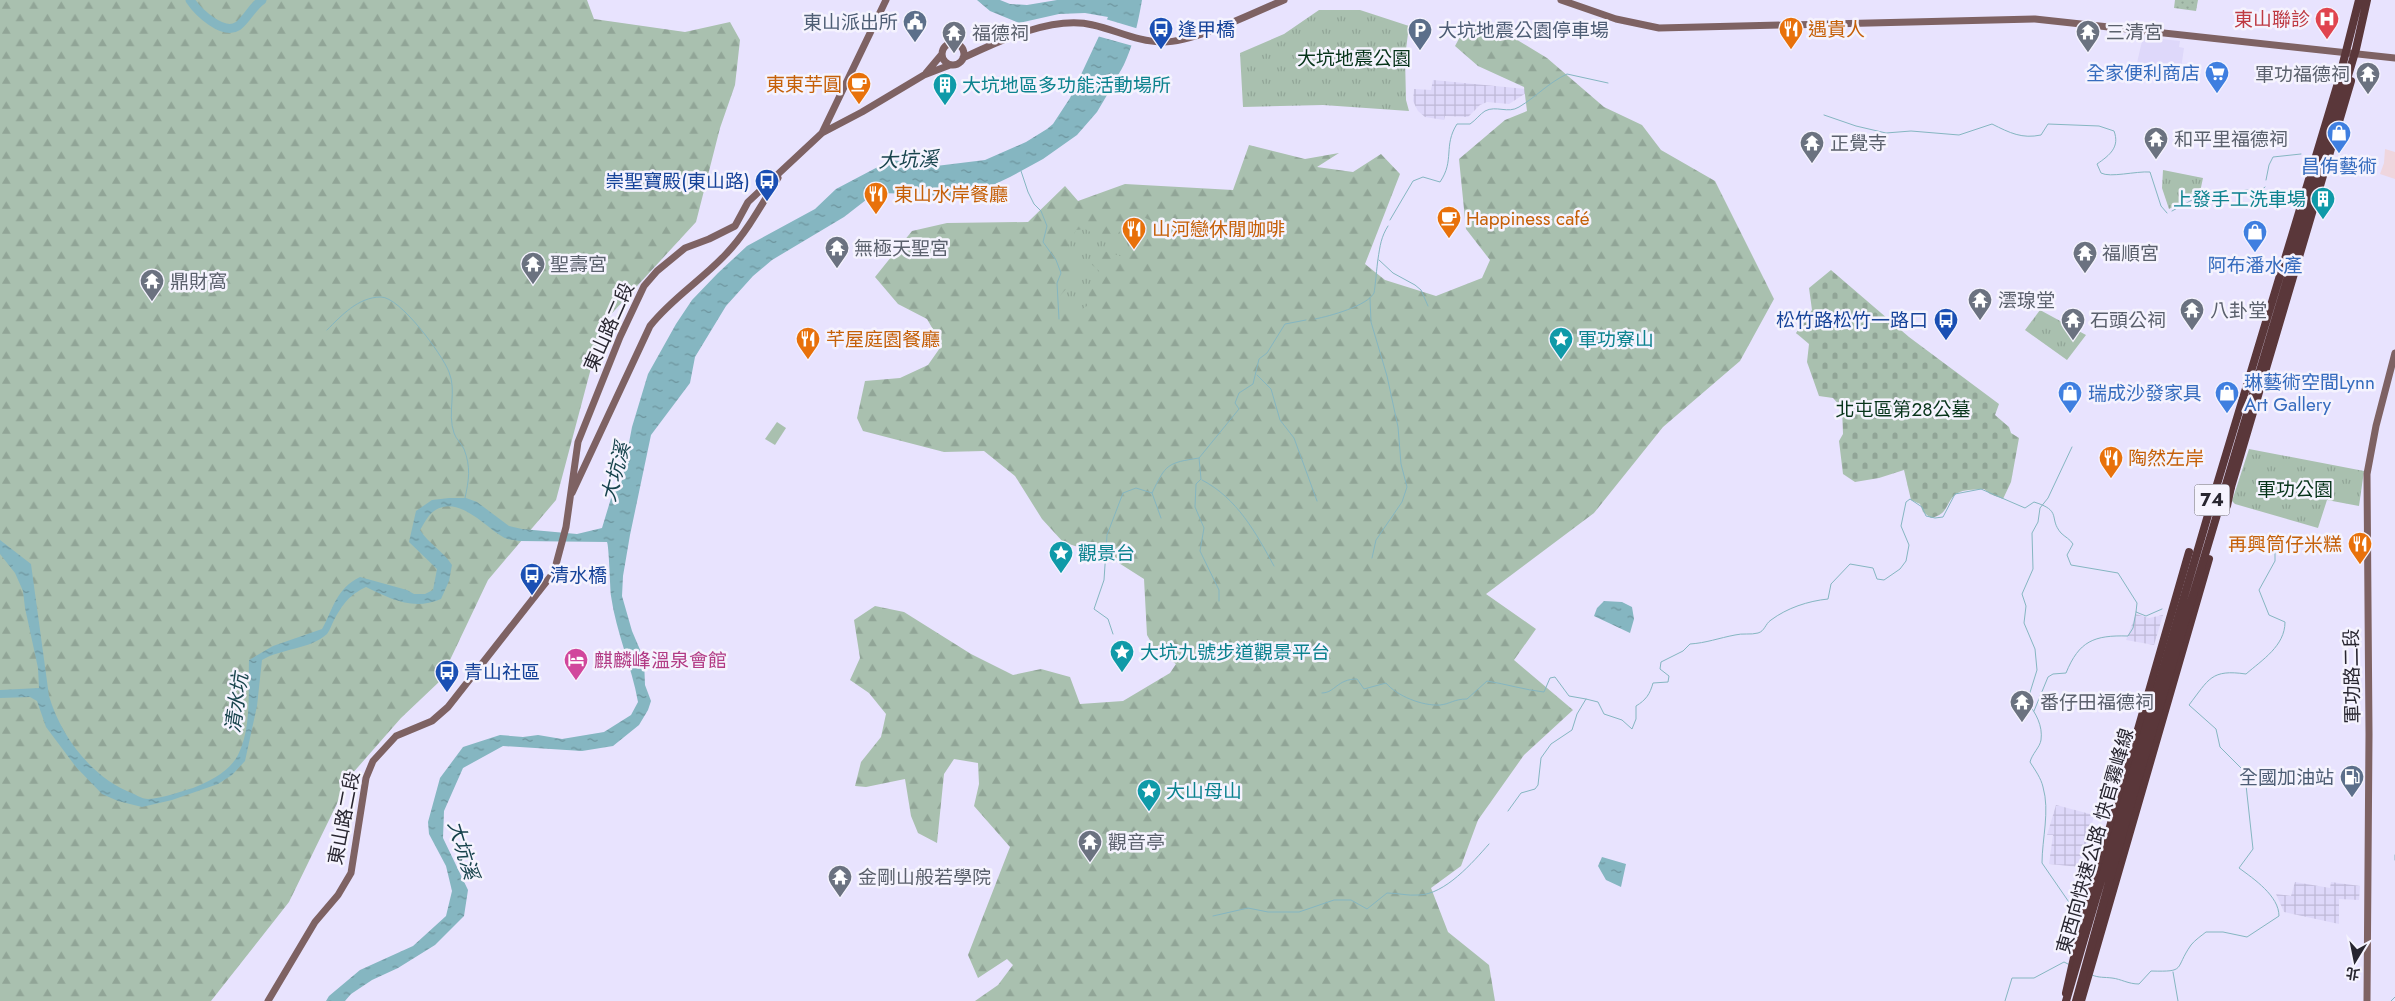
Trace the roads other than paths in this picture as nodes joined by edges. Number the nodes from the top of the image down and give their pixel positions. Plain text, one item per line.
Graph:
1 (886, 0) edge
2 (1284, 0) edge
3 (1561, 0) edge
4 (2359, 0) edge
5 (2367, 0) edge
6 (961, 47) junction
7 (2356, 49) junction
8 (980, 50) junction
9 (942, 54) junction
10 (963, 58) junction
11 (2395, 58) edge
12 (950, 65) junction
13 (924, 75) junction
14 (822, 133) junction
15 (781, 173) junction
16 (2395, 353) edge
17 (570, 497) junction
18 (2227, 506) dead end
19 (2189, 552) dead end
20 (2209, 559) dead end
21 (268, 1001) edge
22 (2065, 1001) edge
23 (2076, 1001) edge
24 (2081, 1001) edge
25 (2367, 1001) edge

1 - 14 main road
2 - 8 main road
3 - 11 main road
4 - 22 highway, 東西向快速公路 快官霧峰線 / 74, bridge
5 - 7 highway, 東西向快速公路 快官霧峰線 / 74, bridge
6 - 8 main road
6 - 9 main road
6 - 10 main road
7 - 18 highway, 74, bridge
7 - 23 highway, 東西向快速公路 快官霧峰線 / 74, bridge
8 - 10 main road
9 - 12 main road
9 - 13 main road
10 - 12 main road
12 - 13 main road, 東山路二段
13 - 14 main road, 東山路二段
14 - 15 main road, 東山路二段
15 - 17 main road, 東山路二段
15 - 17 main road, 東山路二段
16 - 25 main road, 軍功路二段
17 - 21 main road, 東山路二段
19 - 22 highway, 74, bridge
20 - 24 highway

